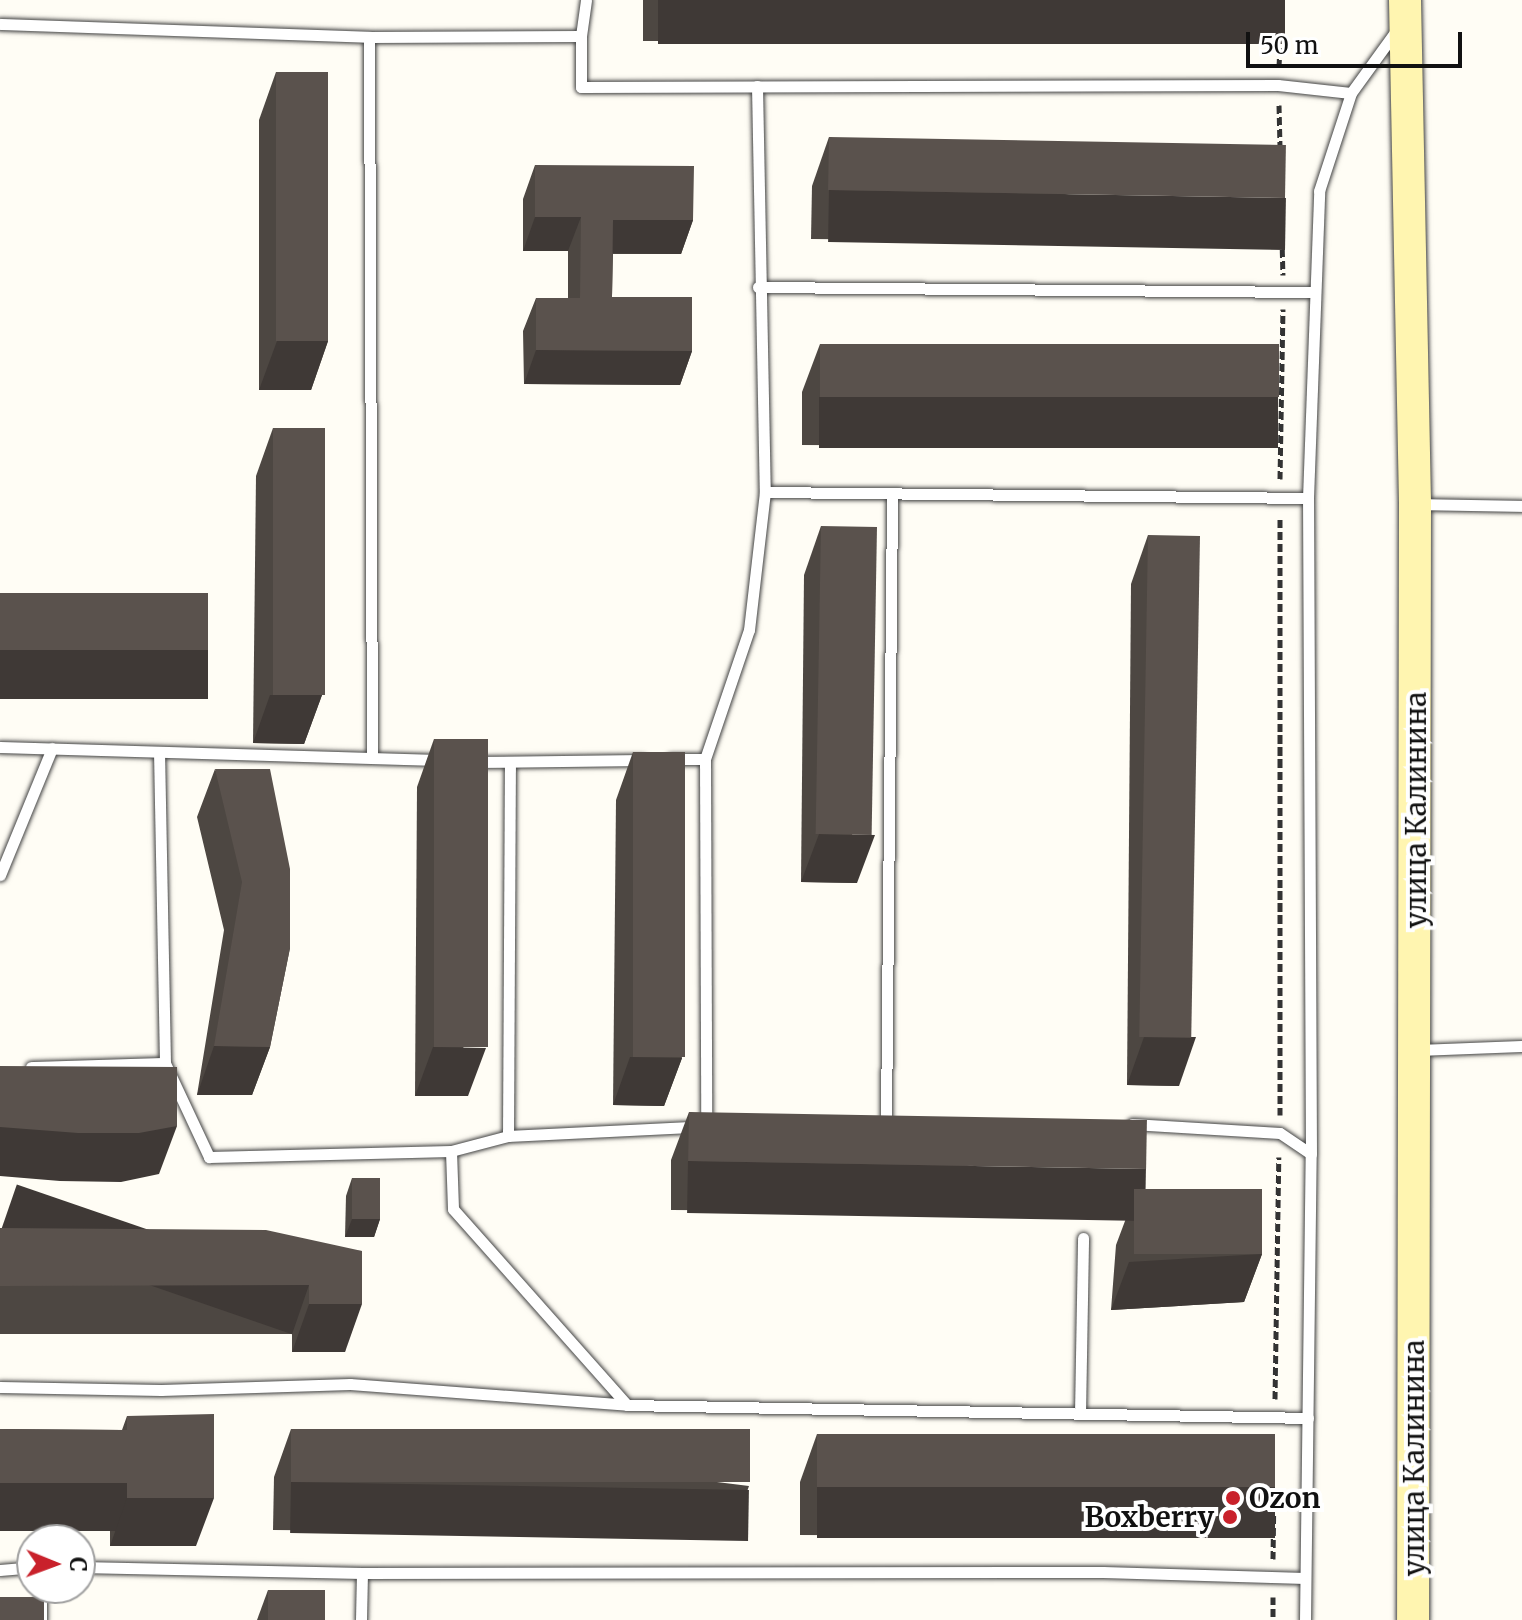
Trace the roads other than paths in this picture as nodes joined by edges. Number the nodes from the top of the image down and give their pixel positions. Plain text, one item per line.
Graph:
1 (586, 0) edge
2 (1405, 9) edge
3 (0, 24) edge
4 (581, 36) junction
5 (369, 37) junction
6 (757, 86) junction
7 (1351, 93) junction
8 (758, 287) junction
9 (1314, 292) junction
10 (765, 492) junction
11 (892, 493) junction
12 (1308, 498) junction
13 (1415, 504) junction
14 (1522, 506) edge
15 (0, 747) edge
16 (52, 748) junction
17 (159, 753) junction
18 (372, 758) junction
19 (705, 759) junction
20 (449, 761) edge
21 (464, 761) edge
22 (510, 763) junction
23 (0, 875) edge
24 (1522, 1046) edge
25 (1416, 1050) junction
26 (165, 1063) junction
27 (15, 1068) edge
28 (871, 1123) edge
29 (886, 1123) junction
30 (901, 1123) edge
31 (1113, 1123) edge
32 (706, 1126) junction
33 (721, 1126) edge
34 (508, 1136) junction
35 (451, 1151) junction
36 (1311, 1154) junction
37 (1083, 1238) dead end
38 (0, 1387) edge
39 (627, 1405) junction
40 (1080, 1414) junction
41 (1308, 1418) junction
42 (96, 1567) edge
43 (362, 1573) junction
44 (1305, 1578) junction
45 (361, 1620) edge
46 (1305, 1620) edge
47 (1413, 1620) edge

1 - 4 lane
2 - 7 lane
2 - 13 street, улица Калинина
3 - 5 lane
4 - 5 lane
4 - 6 lane
5 - 18 lane
6 - 7 lane
6 - 8 lane
7 - 9 lane
8 - 9 lane
8 - 10 lane
9 - 12 lane
10 - 11 lane
10 - 19 lane
11 - 12 lane
11 - 29 lane
12 - 36 lane
13 - 14 lane
13 - 25 street, улица Калинина
15 - 16 lane
16 - 17 lane
16 - 23 lane
17 - 18 lane
17 - 26 lane
18 - 20 lane
19 - 22 lane
19 - 32 lane
21 - 22 lane
22 - 34 lane
24 - 25 lane
25 - 47 street, улица Калинина
26 - 27 lane
26 - 35 lane
28 - 29 lane
29 - 30 lane
31 - 36 lane
32 - 33 lane
32 - 34 lane
34 - 35 lane
35 - 39 lane
36 - 41 lane
37 - 40 lane
38 - 39 lane
39 - 40 lane
40 - 41 lane
41 - 44 lane
42 - 43 lane
43 - 44 lane
43 - 45 lane
44 - 46 lane

